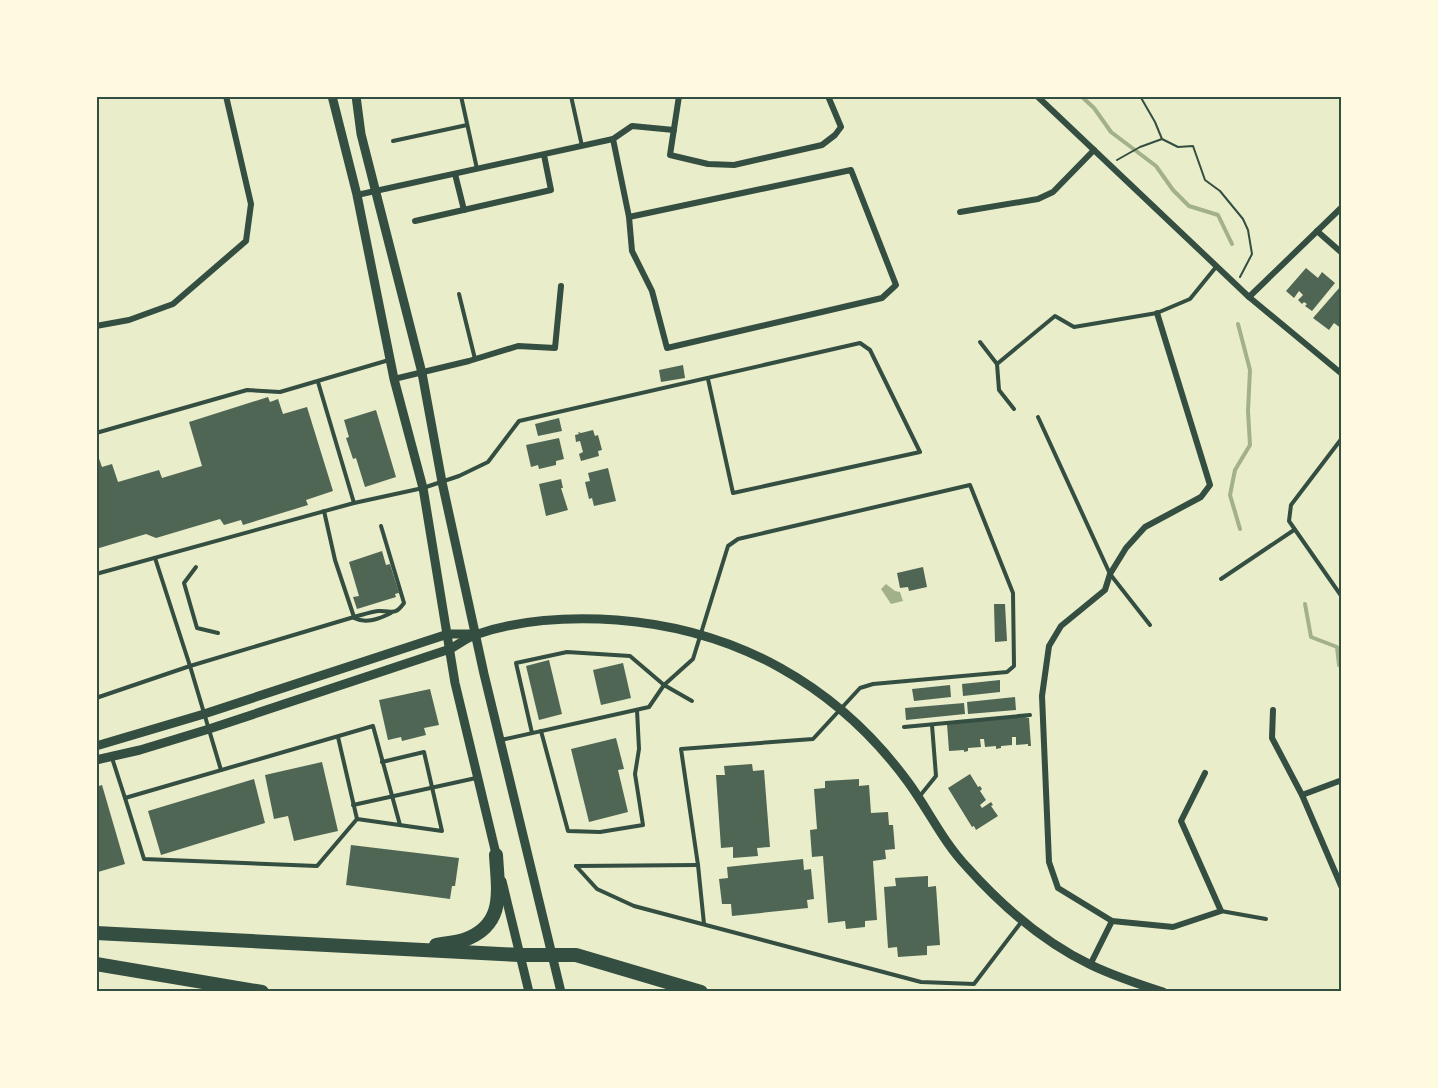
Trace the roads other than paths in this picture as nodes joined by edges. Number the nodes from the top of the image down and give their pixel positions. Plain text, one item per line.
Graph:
1 (226, 96) edge
2 (332, 96) edge
3 (356, 96) edge
4 (461, 96) edge
5 (571, 96) edge
6 (679, 96) edge
7 (828, 96) edge
8 (1037, 96) edge
9 (467, 125) junction
10 (674, 130) junction
11 (613, 139) junction
12 (393, 141) dead end
13 (582, 146) junction
14 (1094, 150) junction
15 (544, 155) junction
16 (478, 170) junction
17 (455, 174) junction
18 (375, 192) junction
19 (357, 195) junction
20 (1342, 207) edge
21 (464, 210) junction
22 (960, 212) dead end
23 (628, 218) junction
24 (415, 221) dead end
25 (1317, 231) junction
26 (1342, 254) edge
27 (1216, 266) junction
28 (561, 286) dead end
29 (459, 294) dead end
30 (1249, 297) junction
31 (1157, 313) junction
32 (96, 326) edge
33 (980, 342) dead end
34 (476, 359) junction
35 (389, 360) junction
36 (997, 364) junction
37 (422, 373) junction
38 (1342, 374) edge
39 (394, 379) junction
40 (708, 379) junction
41 (318, 382) junction
42 (1014, 409) dead end
43 (1038, 417) dead end
44 (96, 433) edge
45 (1342, 438) edge
46 (442, 482) junction
47 (423, 488) junction
48 (354, 503) junction
49 (324, 511) junction
50 (381, 526) dead end
51 (1294, 530) junction
52 (155, 558) junction
53 (196, 567) dead end
54 (96, 574) edge
55 (1110, 574) junction
56 (1221, 579) dead end
57 (1342, 597) edge
58 (354, 617) junction
59 (1150, 625) dead end
60 (218, 633) dead end
61 (448, 634) junction
62 (476, 634) junction
63 (700, 634) junction
64 (450, 649) junction
65 (190, 666) junction
66 (664, 685) junction
67 (96, 698) edge
68 (692, 701) dead end
69 (841, 709) junction
70 (637, 710) junction
71 (1273, 710) dead end
72 (204, 714) junction
73 (1030, 715) dead end
74 (932, 725) junction
75 (904, 727) dead end
76 (209, 729) junction
77 (541, 731) junction
78 (532, 733) junction
79 (338, 736) junction
80 (500, 740) junction
81 (96, 746) edge
82 (111, 758) junction
83 (96, 759) edge
84 (382, 762) junction
85 (221, 770) junction
86 (1205, 773) dead end
87 (477, 777) junction
88 (1342, 780) edge
89 (433, 787) junction
90 (1302, 795) junction
91 (392, 797) junction
92 (125, 798) junction
93 (918, 798) junction
94 (353, 805) junction
95 (357, 819) junction
96 (400, 825) junction
97 (496, 855) junction
98 (698, 865) junction
99 (1342, 888) edge
100 (1221, 911) junction
101 (1266, 919) dead end
102 (1022, 921) junction
103 (1112, 921) junction
104 (704, 924) junction
105 (96, 933) edge
106 (414, 950) junction
107 (520, 956) junction
108 (552, 956) junction
109 (96, 964) edge
110 (1090, 965) junction
111 (262, 992) edge
112 (529, 992) edge
113 (561, 992) edge
114 (701, 992) edge
115 (1162, 992) edge

1 - 32 street
2 - 19 street
3 - 18 street
4 - 9 lane
5 - 13 lane
6 - 10 street
7 - 10 street
8 - 14 street
9 - 12 lane
9 - 16 lane
10 - 11 street
11 - 13 street
11 - 23 street
13 - 15 street
14 - 22 street
14 - 27 street
15 - 16 street
15 - 21 street
16 - 17 street
17 - 18 street
17 - 21 street
18 - 19 street
18 - 37 street
19 - 35 street
20 - 25 street
21 - 24 street
23 - 23 street
25 - 26 street
25 - 30 street
27 - 30 street
27 - 31 lane
28 - 34 street
29 - 34 lane
30 - 38 street
31 - 36 lane
31 - 55 street
33 - 36 lane
34 - 37 street
35 - 39 street
35 - 41 lane
36 - 42 lane
37 - 39 street
37 - 46 street
39 - 47 street
40 - 40 lane
40 - 46 lane
41 - 44 lane
41 - 48 lane
43 - 55 lane
45 - 51 lane
46 - 47 lane
46 - 62 street
47 - 48 lane
47 - 61 street
48 - 49 lane
49 - 52 lane
49 - 58 lane
50 - 58 lane
51 - 56 lane
51 - 57 lane
52 - 54 lane
52 - 65 lane
53 - 60 lane
55 - 59 lane
55 - 103 street
58 - 65 lane
61 - 62 street
61 - 64 street
61 - 72 street
62 - 63 street
62 - 64 street
62 - 80 street
63 - 66 lane
63 - 69 street
63 - 69 lane
64 - 76 street
64 - 87 street
65 - 67 lane
65 - 72 lane
66 - 68 lane
66 - 70 lane
66 - 78 lane
69 - 93 street
69 - 98 lane
70 - 77 lane
70 - 77 lane
71 - 90 street
72 - 76 lane
72 - 81 street
73 - 74 lane
74 - 75 lane
74 - 93 lane
76 - 82 street
76 - 85 lane
77 - 78 lane
78 - 80 lane
79 - 84 lane
79 - 85 lane
79 - 94 lane
80 - 108 street
82 - 83 street
82 - 92 lane
84 - 89 lane
84 - 91 lane
85 - 92 lane
86 - 100 street
87 - 89 lane
87 - 97 street
88 - 90 street
89 - 91 lane
89 - 96 lane
90 - 99 street
91 - 94 lane
91 - 96 lane
92 - 95 lane
93 - 102 street
94 - 95 lane
95 - 96 lane
97 - 106 highway
97 - 107 street
98 - 104 lane
98 - 104 lane
100 - 101 lane
100 - 103 street
102 - 104 lane
102 - 110 street
103 - 110 street
105 - 106 highway
106 - 107 highway
107 - 108 highway
107 - 112 street
108 - 113 street
108 - 114 highway
109 - 111 highway
110 - 115 street

